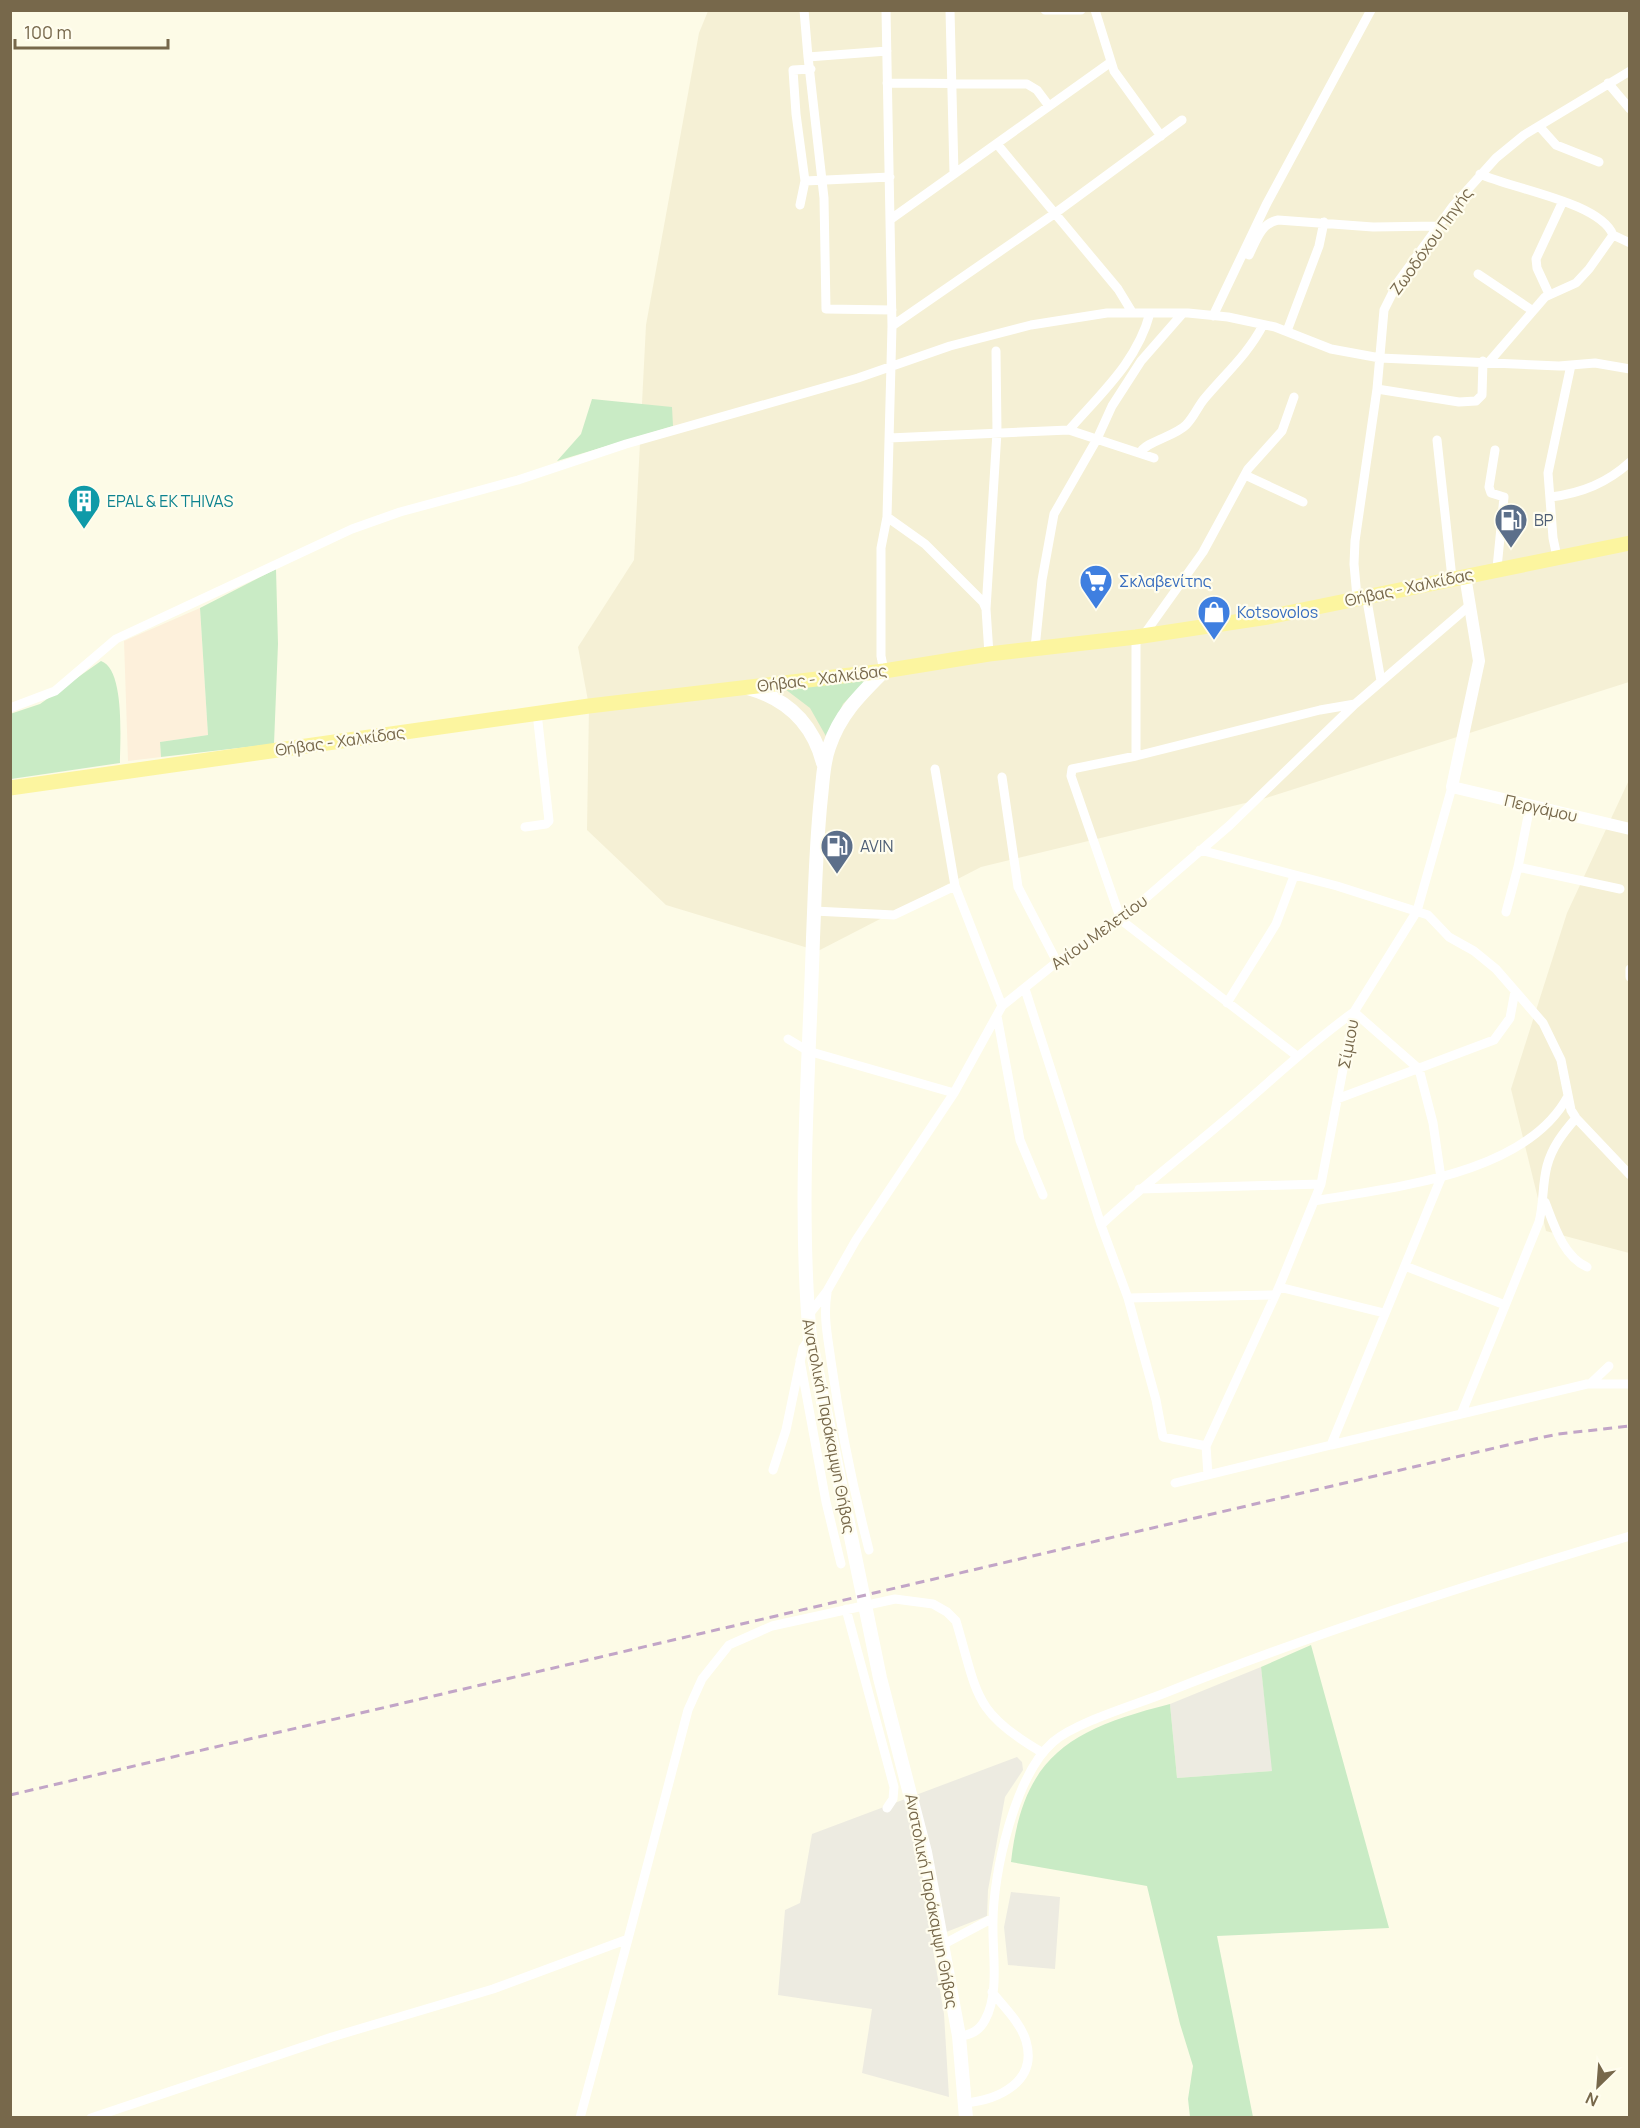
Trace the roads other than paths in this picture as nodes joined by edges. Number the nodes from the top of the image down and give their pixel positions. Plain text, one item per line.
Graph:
1 (804, 10) edge
2 (886, 10) edge
3 (950, 10) edge
4 (1045, 10) edge
5 (1081, 10) edge
6 (1095, 10) edge
7 (1371, 10) edge
8 (887, 51) junction
9 (808, 57) junction
10 (1111, 62) junction
11 (811, 69) junction
12 (1629, 71) edge
13 (887, 83) junction
14 (952, 83) junction
15 (1608, 83) junction
16 (1049, 106) junction
17 (1629, 110) edge
18 (816, 111) junction
19 (796, 114) junction
20 (1182, 120) dead end
21 (1539, 126) junction
22 (1161, 136) junction
23 (997, 144) junction
24 (1599, 162) dead end
25 (954, 174) junction
26 (1480, 174) junction
27 (890, 177) junction
28 (823, 180) junction
29 (805, 181) junction
30 (1563, 201) junction
31 (800, 205) dead end
32 (1054, 214) junction
33 (891, 219) junction
34 (1324, 222) junction
35 (1438, 226) junction
36 (1613, 236) junction
37 (1629, 243) edge
38 (1478, 274) dead end
39 (1549, 294) junction
40 (892, 310) junction
41 (1533, 311) junction
42 (1132, 312) junction
43 (1150, 313) junction
44 (1183, 313) junction
45 (1216, 316) junction
46 (1263, 325) junction
47 (892, 327) junction
48 (1287, 331) junction
49 (996, 351) dead end
50 (1380, 358) junction
51 (1486, 361) junction
52 (1571, 365) junction
53 (890, 368) junction
54 (1629, 369) edge
55 (1377, 389) junction
56 (1294, 397) dead end
57 (1069, 430) junction
58 (997, 432) junction
59 (889, 438) junction
60 (1097, 439) junction
61 (1437, 440) dead end
62 (1495, 450) dead end
63 (1140, 453) junction
64 (1154, 458) dead end
65 (1629, 462) edge
66 (1245, 475) junction
67 (1551, 497) junction
68 (1303, 502) dead end
69 (887, 517) junction
70 (1629, 543) edge
71 (1557, 557) junction
72 (1497, 568) junction
73 (1458, 577) junction
74 (1361, 596) junction
75 (1469, 606) junction
76 (986, 609) junction
77 (1140, 636) junction
78 (1035, 648) junction
79 (989, 654) junction
80 (884, 671) junction
81 (1381, 681) junction
82 (744, 687) junction
83 (1355, 704) junction
84 (10, 708) edge
85 (537, 713) junction
86 (1136, 756) junction
87 (824, 768) junction
88 (935, 769) dead end
89 (1002, 777) dead end
90 (1452, 787) junction
91 (10, 788) edge
92 (1530, 806) junction
93 (525, 827) dead end
94 (1629, 829) edge
95 (1200, 850) junction
96 (1518, 867) junction
97 (1294, 876) junction
98 (955, 886) junction
99 (1620, 889) dead end
100 (814, 911) junction
101 (1418, 911) junction
102 (1506, 912) dead end
103 (1121, 920) junction
104 (1057, 962) junction
105 (1629, 969) edge
106 (1629, 977) edge
107 (1025, 989) junction
108 (1515, 991) junction
109 (1227, 1003) junction
110 (1002, 1006) junction
111 (1354, 1012) junction
112 (997, 1016) junction
113 (788, 1039) dead end
114 (808, 1051) junction
115 (1297, 1056) junction
116 (1419, 1069) junction
117 (954, 1093) junction
118 (1568, 1096) junction
119 (1337, 1099) junction
120 (1576, 1118) junction
121 (1629, 1175) edge
122 (1441, 1178) junction
123 (1321, 1184) junction
124 (1139, 1189) junction
125 (1043, 1195) dead end
126 (1314, 1201) junction
127 (1545, 1202) junction
128 (1101, 1225) junction
129 (1405, 1266) junction
130 (1587, 1267) dead end
131 (1277, 1291) junction
132 (828, 1292) junction
133 (1128, 1298) junction
134 (1505, 1305) junction
135 (1384, 1313) junction
136 (808, 1316) junction
137 (810, 1338) junction
138 (800, 1360) junction
139 (1609, 1366) dead end
140 (1590, 1384) junction
141 (1629, 1384) edge
142 (1462, 1412) junction
143 (1330, 1445) junction
144 (1206, 1446) junction
145 (773, 1470) dead end
146 (1208, 1475) junction
147 (1175, 1483) dead end
148 (1629, 1536) edge
149 (869, 1550) dead end
150 (841, 1564) dead end
151 (846, 1609) junction
152 (1043, 1753) junction
153 (887, 1808) dead end
154 (993, 1918) junction
155 (628, 1939) junction
156 (942, 1945) junction
157 (992, 1992) junction
158 (959, 2036) junction
159 (965, 2103) junction
160 (91, 2118) edge
161 (580, 2118) edge
162 (966, 2118) edge

1 - 9 street
2 - 8 street
3 - 14 street
4 - 5 street
6 - 10 street
7 - 45 street
8 - 9 street
8 - 13 street
9 - 11 street
10 - 16 street
10 - 22 street
11 - 18 street
11 - 19 street
12 - 15 street, Ζωοδόχου Πηγής
13 - 14 street
13 - 27 street
14 - 16 street
14 - 25 street
15 - 17 street
15 - 21 street, Ζωοδόχου Πηγής
16 - 23 street
18 - 19 street
18 - 28 street
19 - 29 street
20 - 22 street
21 - 24 street
21 - 26 street, Ζωοδόχου Πηγής
22 - 32 street
23 - 25 street
23 - 32 street
25 - 33 street
26 - 30 street
26 - 35 street, Ζωοδόχου Πηγής
27 - 28 street
27 - 33 street
28 - 29 street
28 - 40 street
29 - 31 street
30 - 36 street
30 - 39 street
32 - 42 street
32 - 47 street
33 - 40 street
34 - 35 street
34 - 45 street
34 - 48 street
35 - 50 street, Ζωοδόχου Πηγής
36 - 37 street
36 - 39 street
38 - 41 street
39 - 41 street
40 - 47 street
41 - 51 street
42 - 43 street
42 - 53 street
43 - 44 street
43 - 57 street
44 - 45 street
44 - 60 street
45 - 46 street
46 - 48 street
46 - 63 street
47 - 53 street
48 - 50 street
49 - 58 street
50 - 51 street
50 - 55 street, Ζωοδόχου Πηγής
51 - 52 street
51 - 55 street
52 - 54 street
52 - 67 street
53 - 59 street
53 - 84 street
55 - 74 street, Ζωοδόχου Πηγής
56 - 66 street
57 - 58 street
57 - 60 street
58 - 59 street
58 - 76 street
59 - 69 street
60 - 63 street
60 - 78 street
61 - 73 street
62 - 72 street
63 - 64 street
65 - 67 street
66 - 68 street
66 - 77 street
67 - 71 street
69 - 76 street
69 - 80 street
70 - 71 main road, Θήβας - Χαλκίδας
71 - 72 main road, Θήβας - Χαλκίδας
72 - 73 main road, Θήβας - Χαλκίδας
73 - 74 main road, Θήβας - Χαλκίδας
73 - 75 street
74 - 77 main road, Θήβας - Χαλκίδας
74 - 81 street, Ζωοδόχου Πηγής
75 - 81 street, Αγίου Μελετίου
75 - 90 street, Σίμιου
76 - 79 street
77 - 78 main road, Θήβας - Χαλκίδας
77 - 86 street
78 - 79 main road, Θήβας - Χαλκίδας
79 - 80 main road, Θήβας - Χαλκίδας
80 - 82 main road, Θήβας - Χαλκίδας
80 - 87 main road, Ανατολική Παράκαμψη Θήβας
81 - 83 street, Αγίου Μελετίου
82 - 85 main road, Θήβας - Χαλκίδας
82 - 87 main road
83 - 86 street
83 - 95 street, Αγίου Μελετίου
85 - 91 main road, Θήβας - Χαλκίδας
85 - 93 street
86 - 103 street
87 - 100 main road, Ανατολική Παράκαμψη Θήβας
88 - 98 street
89 - 104 street
90 - 92 street, Περγάμου
90 - 101 street, Σίμιου
92 - 94 street, Περγάμου
92 - 96 street
95 - 97 street
95 - 103 street, Αγίου Μελετίου
96 - 99 street
96 - 102 street
97 - 101 street
97 - 109 street
98 - 100 street
98 - 110 street
100 - 114 main road, Ανατολική Παράκαμψη Θήβας
101 - 108 street
101 - 111 street, Σίμιου
103 - 104 street, Αγίου Μελετίου
103 - 109 street
104 - 107 street, Αγίου Μελετίου
105 - 106 street
107 - 110 street, Αγίου Μελετίου
107 - 128 street
108 - 116 street
108 - 118 street
109 - 115 street
110 - 112 street, Αγίου Μελετίου
111 - 115 street
111 - 116 street
111 - 119 street, Σίμιου
112 - 117 street, Αγίου Μελετίου
112 - 125 street
113 - 114 street
114 - 117 street
114 - 136 main road, Ανατολική Παράκαμψη Θήβας
115 - 124 street
116 - 119 street
116 - 122 street
117 - 132 street, Αγίου Μελετίου
118 - 120 street
118 - 122 street
119 - 123 street, Σίμιου
120 - 121 street
120 - 127 street
122 - 126 street
122 - 129 street
123 - 124 street
123 - 126 street, Σίμιου
124 - 128 street
126 - 131 street, Σίμιου
127 - 130 street
127 - 134 street
128 - 133 street
129 - 134 street
129 - 135 street
131 - 133 street
131 - 135 street
131 - 144 street, Σίμιου
132 - 136 street, Αγίου Μελετίου
132 - 149 street
133 - 144 street
134 - 142 street
135 - 143 street
136 - 137 main road, Ανατολική Παράκαμψη Θήβας
137 - 138 street
137 - 156 main road, Ανατολική Παράκαμψη Θήβας
138 - 145 street
138 - 150 street
139 - 140 street
140 - 141 street
140 - 142 street
142 - 143 street
143 - 146 street
144 - 146 street
146 - 147 street
148 - 152 street
151 - 152 street
151 - 153 street
151 - 155 street
152 - 154 street
154 - 156 street
154 - 157 street
155 - 160 street
155 - 161 street
156 - 158 main road, Ανατολική Παράκαμψη Θήβας
157 - 158 street
157 - 159 street
158 - 159 main road, Ανατολική Παράκαμψη Θήβας
159 - 162 main road, Ανατολική Παράκαμψη Θήβας

